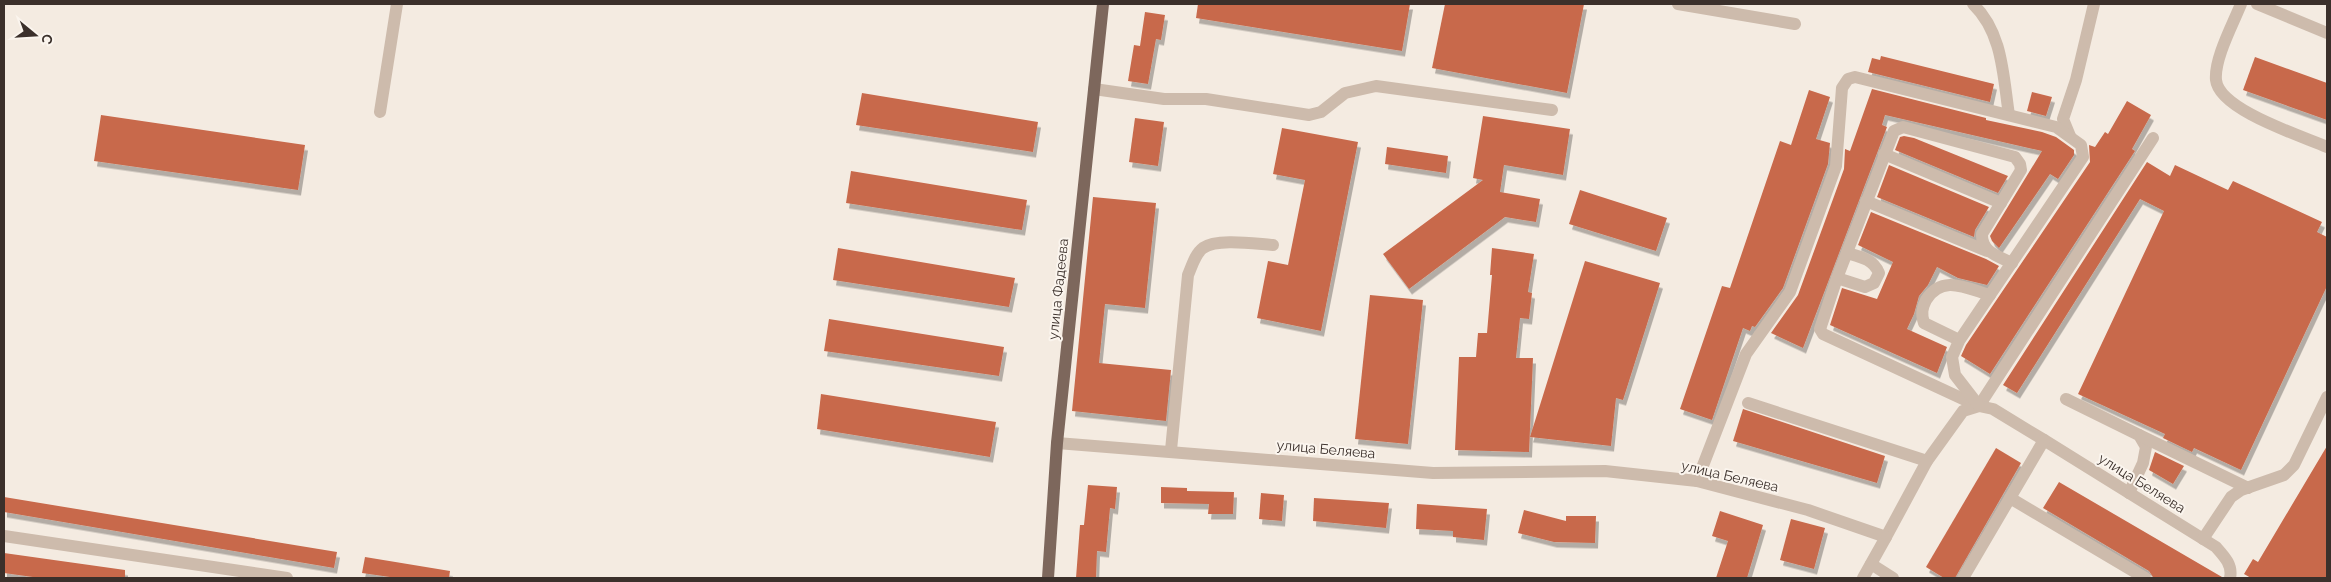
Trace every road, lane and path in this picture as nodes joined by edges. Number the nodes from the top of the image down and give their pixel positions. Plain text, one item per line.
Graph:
1 (397, 4) edge
2 (1103, 4) edge
3 (1678, 4) edge
4 (1973, 4) edge
5 (2094, 4) edge
6 (2241, 4) edge
7 (2257, 4) edge
8 (1794, 24) dead end
9 (2327, 33) edge
10 (1094, 89) junction
11 (1552, 110) dead end
12 (380, 112) dead end
13 (2009, 115) junction
14 (2070, 137) junction
15 (2153, 138) dead end
16 (2327, 147) edge
17 (1884, 154) junction
18 (1866, 202) junction
19 (2001, 203) junction
20 (1273, 245) dead end
21 (1987, 250) junction
22 (1847, 253) junction
23 (2012, 263) junction
24 (1837, 278) junction
25 (1990, 295) junction
26 (1960, 340) junction
27 (2327, 397) edge
28 (2066, 399) dead end
29 (1748, 403) dead end
30 (1979, 406) junction
31 (2139, 435) junction
32 (2044, 440) junction
33 (1057, 443) junction
34 (1171, 450) junction
35 (1926, 461) junction
36 (1697, 481) junction
37 (2248, 488) junction
38 (2129, 493) junction
39 (2010, 498) junction
40 (4, 536) edge
41 (1886, 537) junction
42 (2203, 539) junction
43 (1871, 564) junction
44 (288, 578) edge
45 (1048, 578) edge
46 (1863, 578) edge
47 (1893, 578) edge
48 (1963, 578) edge
49 (2145, 578) edge
50 (2230, 578) edge

1 - 12 street
2 - 10 main road, улица Фадеева
3 - 8 street
4 - 13 street
5 - 14 street
6 - 16 street
7 - 9 street
10 - 11 street
10 - 33 main road, улица Фадеева
13 - 14 street
13 - 36 street
14 - 23 street
15 - 30 street
17 - 18 street
17 - 19 street
17 - 19 street
18 - 21 street
18 - 22 street
19 - 21 street
20 - 34 street
21 - 23 street
22 - 24 street
22 - 24 street
23 - 25 street
24 - 30 street, улица Беляева
25 - 26 street
25 - 26 street
26 - 30 street
27 - 37 street
28 - 31 street
29 - 35 street
30 - 32 street, улица Беляева
30 - 35 street
31 - 37 street
31 - 38 street
32 - 38 street, улица Беляева
32 - 39 street
33 - 34 street, улица Беляева
33 - 45 main road, улица Фадеева
34 - 36 street, улица Беляева
35 - 41 street
36 - 41 street, улица Беляева
37 - 42 street
38 - 42 street, улица Беляева
39 - 48 street
39 - 49 street
40 - 44 street
41 - 43 street
42 - 50 street, улица Беляева
43 - 46 street
43 - 47 street

